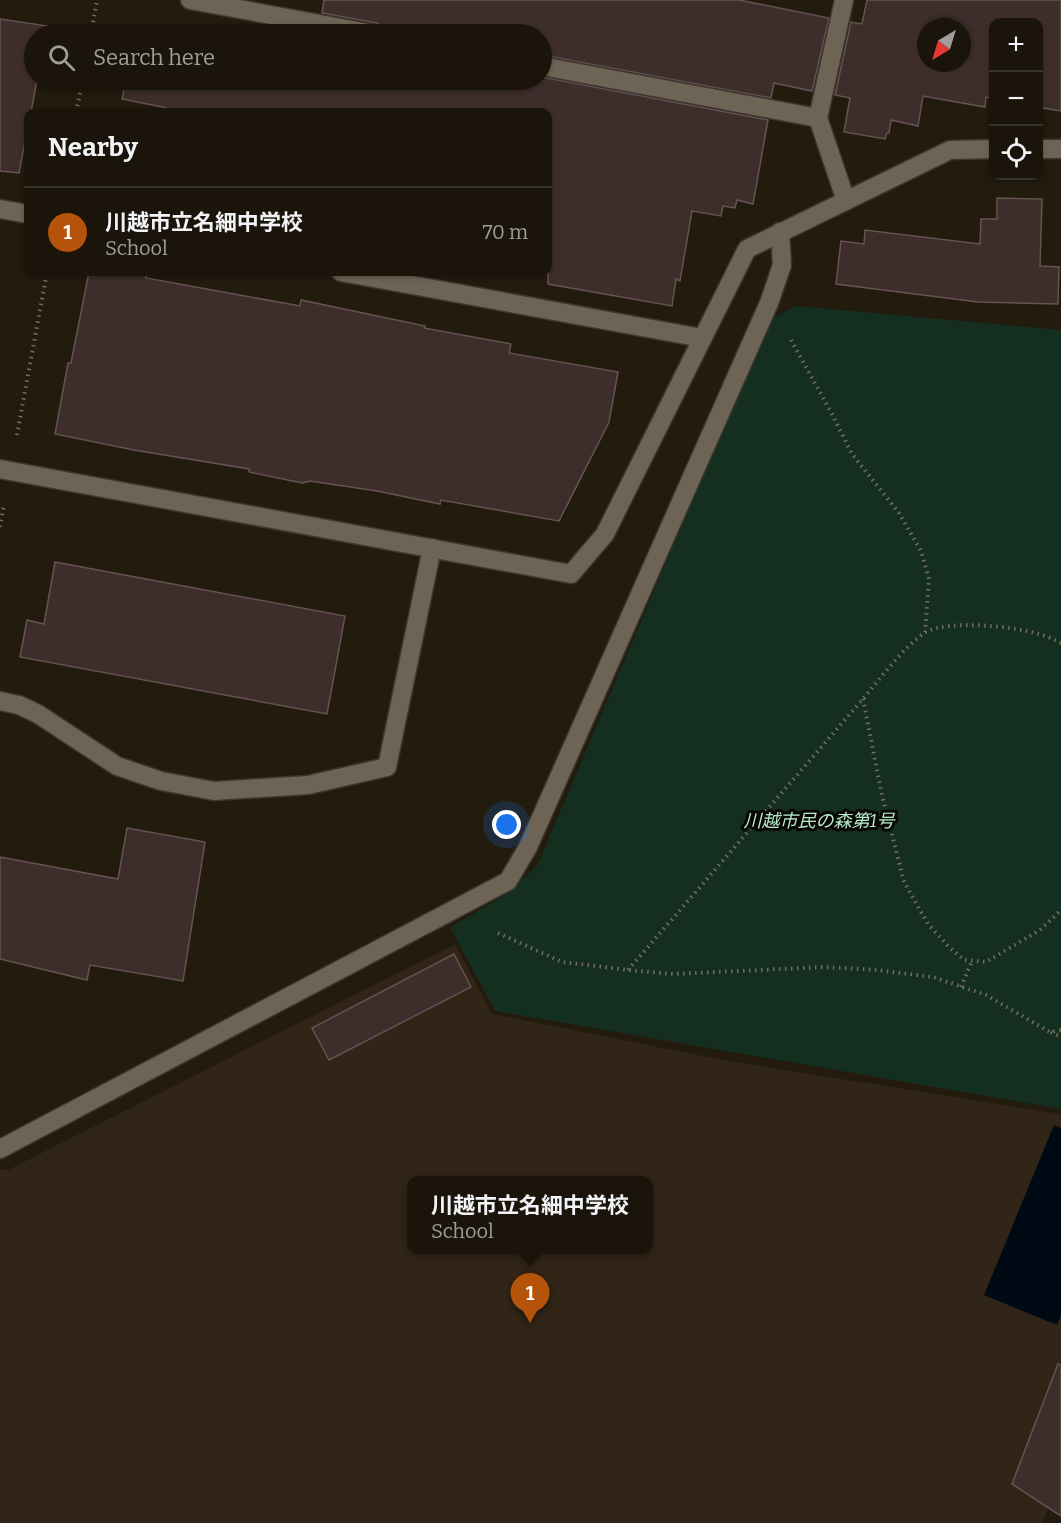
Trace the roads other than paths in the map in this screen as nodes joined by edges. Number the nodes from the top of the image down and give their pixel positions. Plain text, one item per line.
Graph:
1 (190, 0) edge
2 (844, 0) edge
3 (320, 24) edge
4 (552, 68) edge
5 (819, 118) junction
6 (989, 149) edge
7 (1043, 149) edge
8 (1061, 149) edge
9 (846, 201) junction
10 (0, 209) edge
11 (24, 213) edge
12 (780, 232) junction
13 (363, 276) edge
14 (702, 338) junction
15 (5, 470) edge
16 (432, 548) junction
17 (0, 701) edge
18 (0, 1149) edge

1 - 3 street
2 - 5 street
4 - 5 street
5 - 9 street
6 - 9 street
7 - 8 street
9 - 12 street
10 - 11 street
12 - 14 street
12 - 18 street
13 - 14 street
14 - 16 street
15 - 16 street
16 - 17 street

